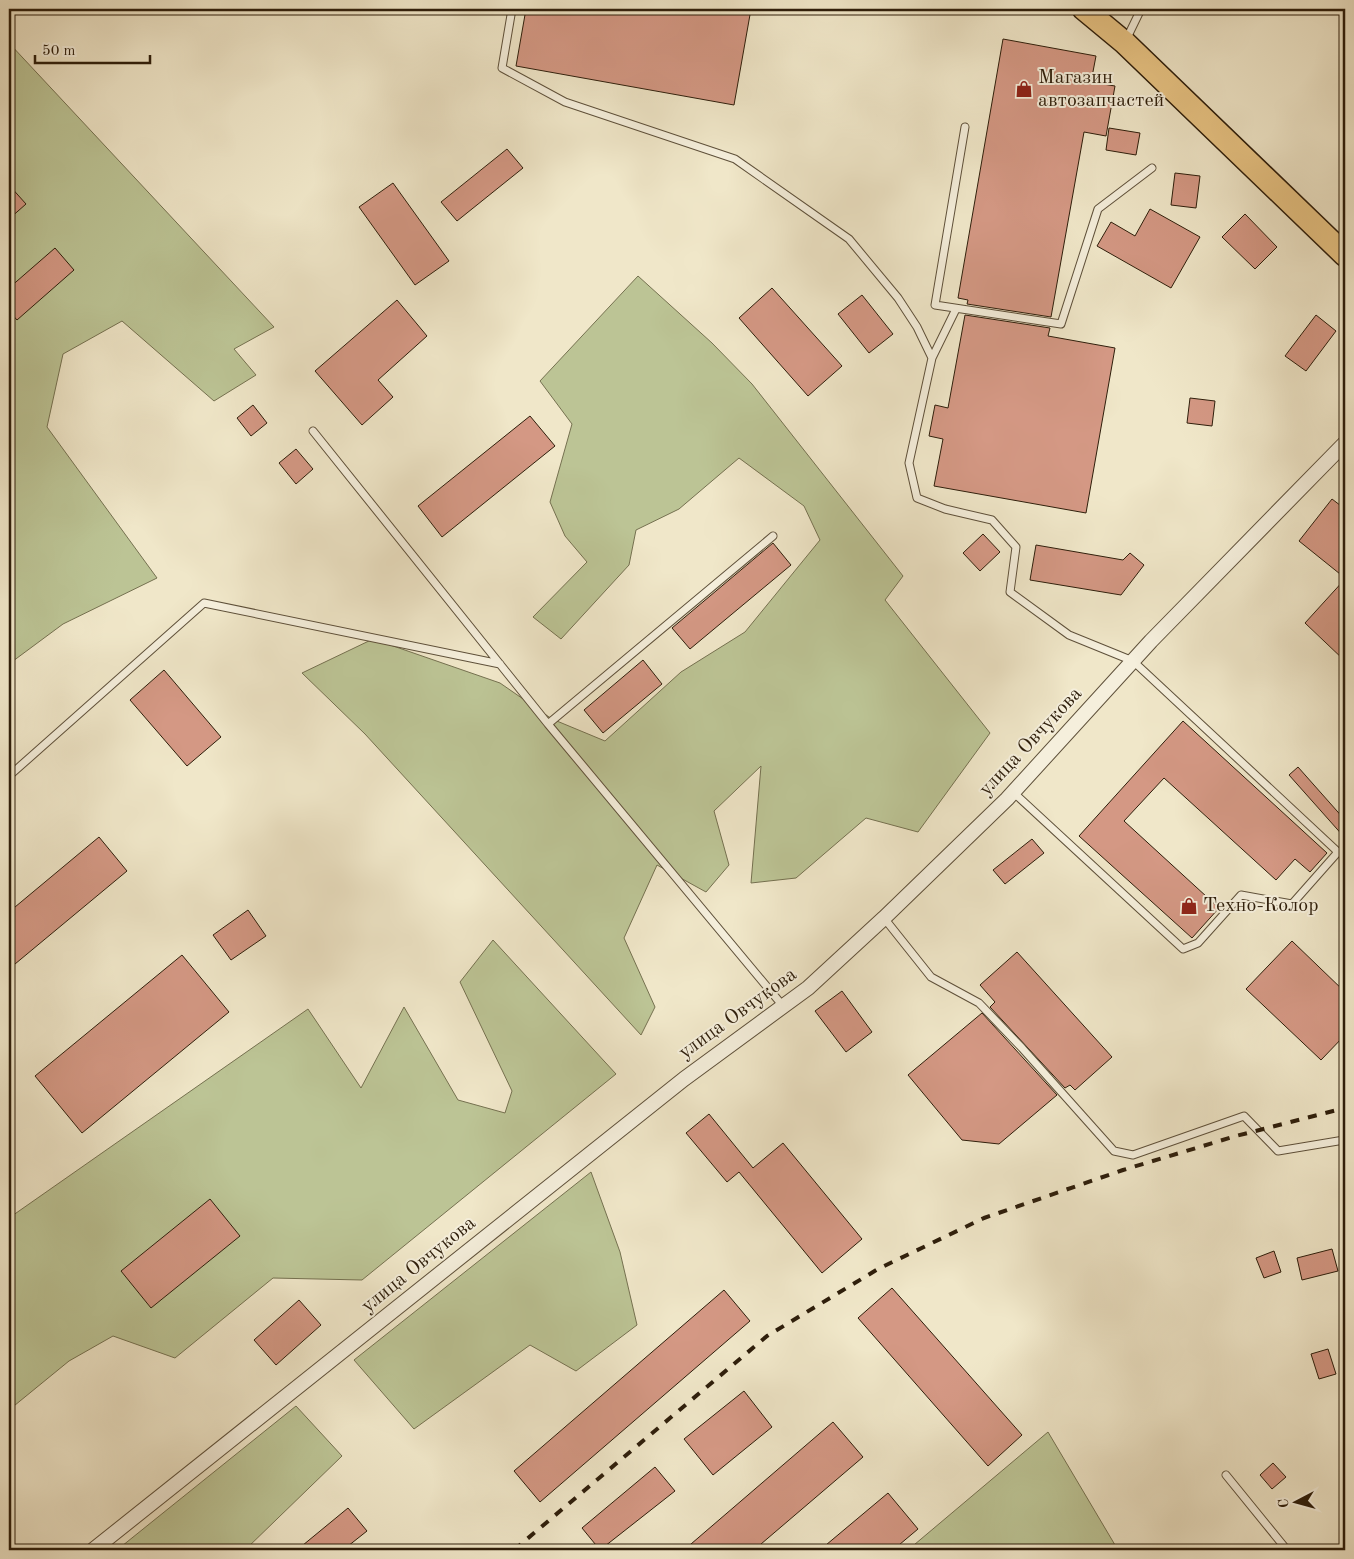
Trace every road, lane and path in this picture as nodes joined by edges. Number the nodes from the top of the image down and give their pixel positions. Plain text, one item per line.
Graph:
1 (512, 9) edge
2 (1141, 9) edge
3 (1084, 11) edge
4 (1125, 43) junction
5 (965, 127) dead end
6 (1152, 168) dead end
7 (1345, 255) edge
8 (956, 309) junction
9 (932, 358) junction
10 (313, 431) dead end
11 (1345, 443) edge
12 (773, 536) dead end
13 (1132, 661) junction
14 (500, 664) junction
15 (548, 724) junction
16 (9, 776) edge
17 (1013, 792) junction
18 (884, 918) junction
19 (783, 1006) junction
20 (1345, 1141) edge
21 (1226, 1475) dead end
22 (93, 1550) edge
23 (1287, 1550) edge

1 - 9 lane
2 - 4 lane
3 - 4 highway
4 - 7 highway
5 - 8 lane
6 - 8 lane
8 - 9 lane
9 - 13 lane
10 - 14 lane
11 - 13 street, улица Овчукова
12 - 15 lane
13 - 17 street, улица Овчукова
13 - 17 lane
14 - 15 lane
14 - 16 lane
15 - 19 lane
17 - 18 street, улица Овчукова
18 - 19 street, улица Овчукова
18 - 20 lane
19 - 22 street, улица Овчукова
21 - 23 lane

